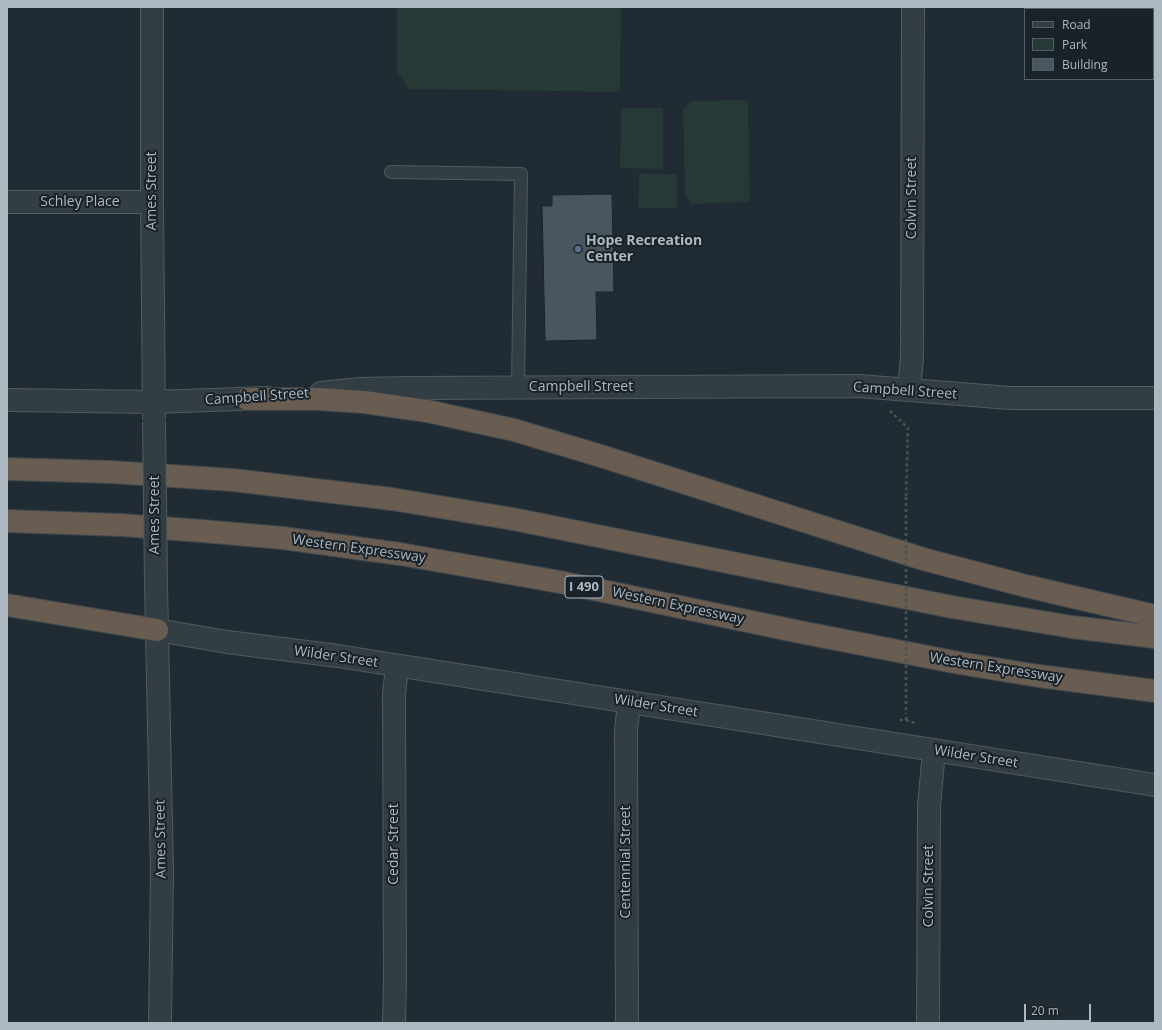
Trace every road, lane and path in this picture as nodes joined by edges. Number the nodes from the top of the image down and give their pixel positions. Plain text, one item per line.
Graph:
1 (152, 7) edge
2 (913, 7) edge
3 (391, 172) dead end
4 (7, 202) edge
5 (152, 202) junction
6 (518, 387) junction
7 (900, 388) junction
8 (1155, 398) edge
9 (247, 399) junction
10 (7, 400) edge
11 (154, 412) junction
12 (7, 469) edge
13 (7, 521) edge
14 (7, 605) edge
15 (1155, 616) edge
16 (156, 630) junction
17 (1155, 637) edge
18 (397, 666) junction
19 (1155, 690) edge
20 (629, 702) junction
21 (906, 712) dead end
22 (934, 750) junction
23 (1155, 785) edge
24 (160, 1023) edge
25 (394, 1023) edge
26 (626, 1023) edge
27 (928, 1023) edge

1 - 5 street, Ames Street
2 - 7 street, Colvin Street
3 - 6 lane
4 - 5 street, Schley Place
5 - 11 street, Ames Street
6 - 7 street, Campbell Street
6 - 9 street, Campbell Street
7 - 8 street, Campbell Street
7 - 21 path, bridge
9 - 11 street, Campbell Street
9 - 15 highway
10 - 11 street, Campbell Street
11 - 16 street, Ames Street, bridge
12 - 17 highway
13 - 19 highway, Western Expressway / I 490
14 - 16 highway
16 - 18 street, Wilder Street
16 - 24 street, Ames Street
18 - 20 street, Wilder Street
18 - 25 street, Cedar Street
20 - 22 street, Wilder Street
20 - 26 street, Centennial Street
22 - 23 street, Wilder Street
22 - 27 street, Colvin Street

